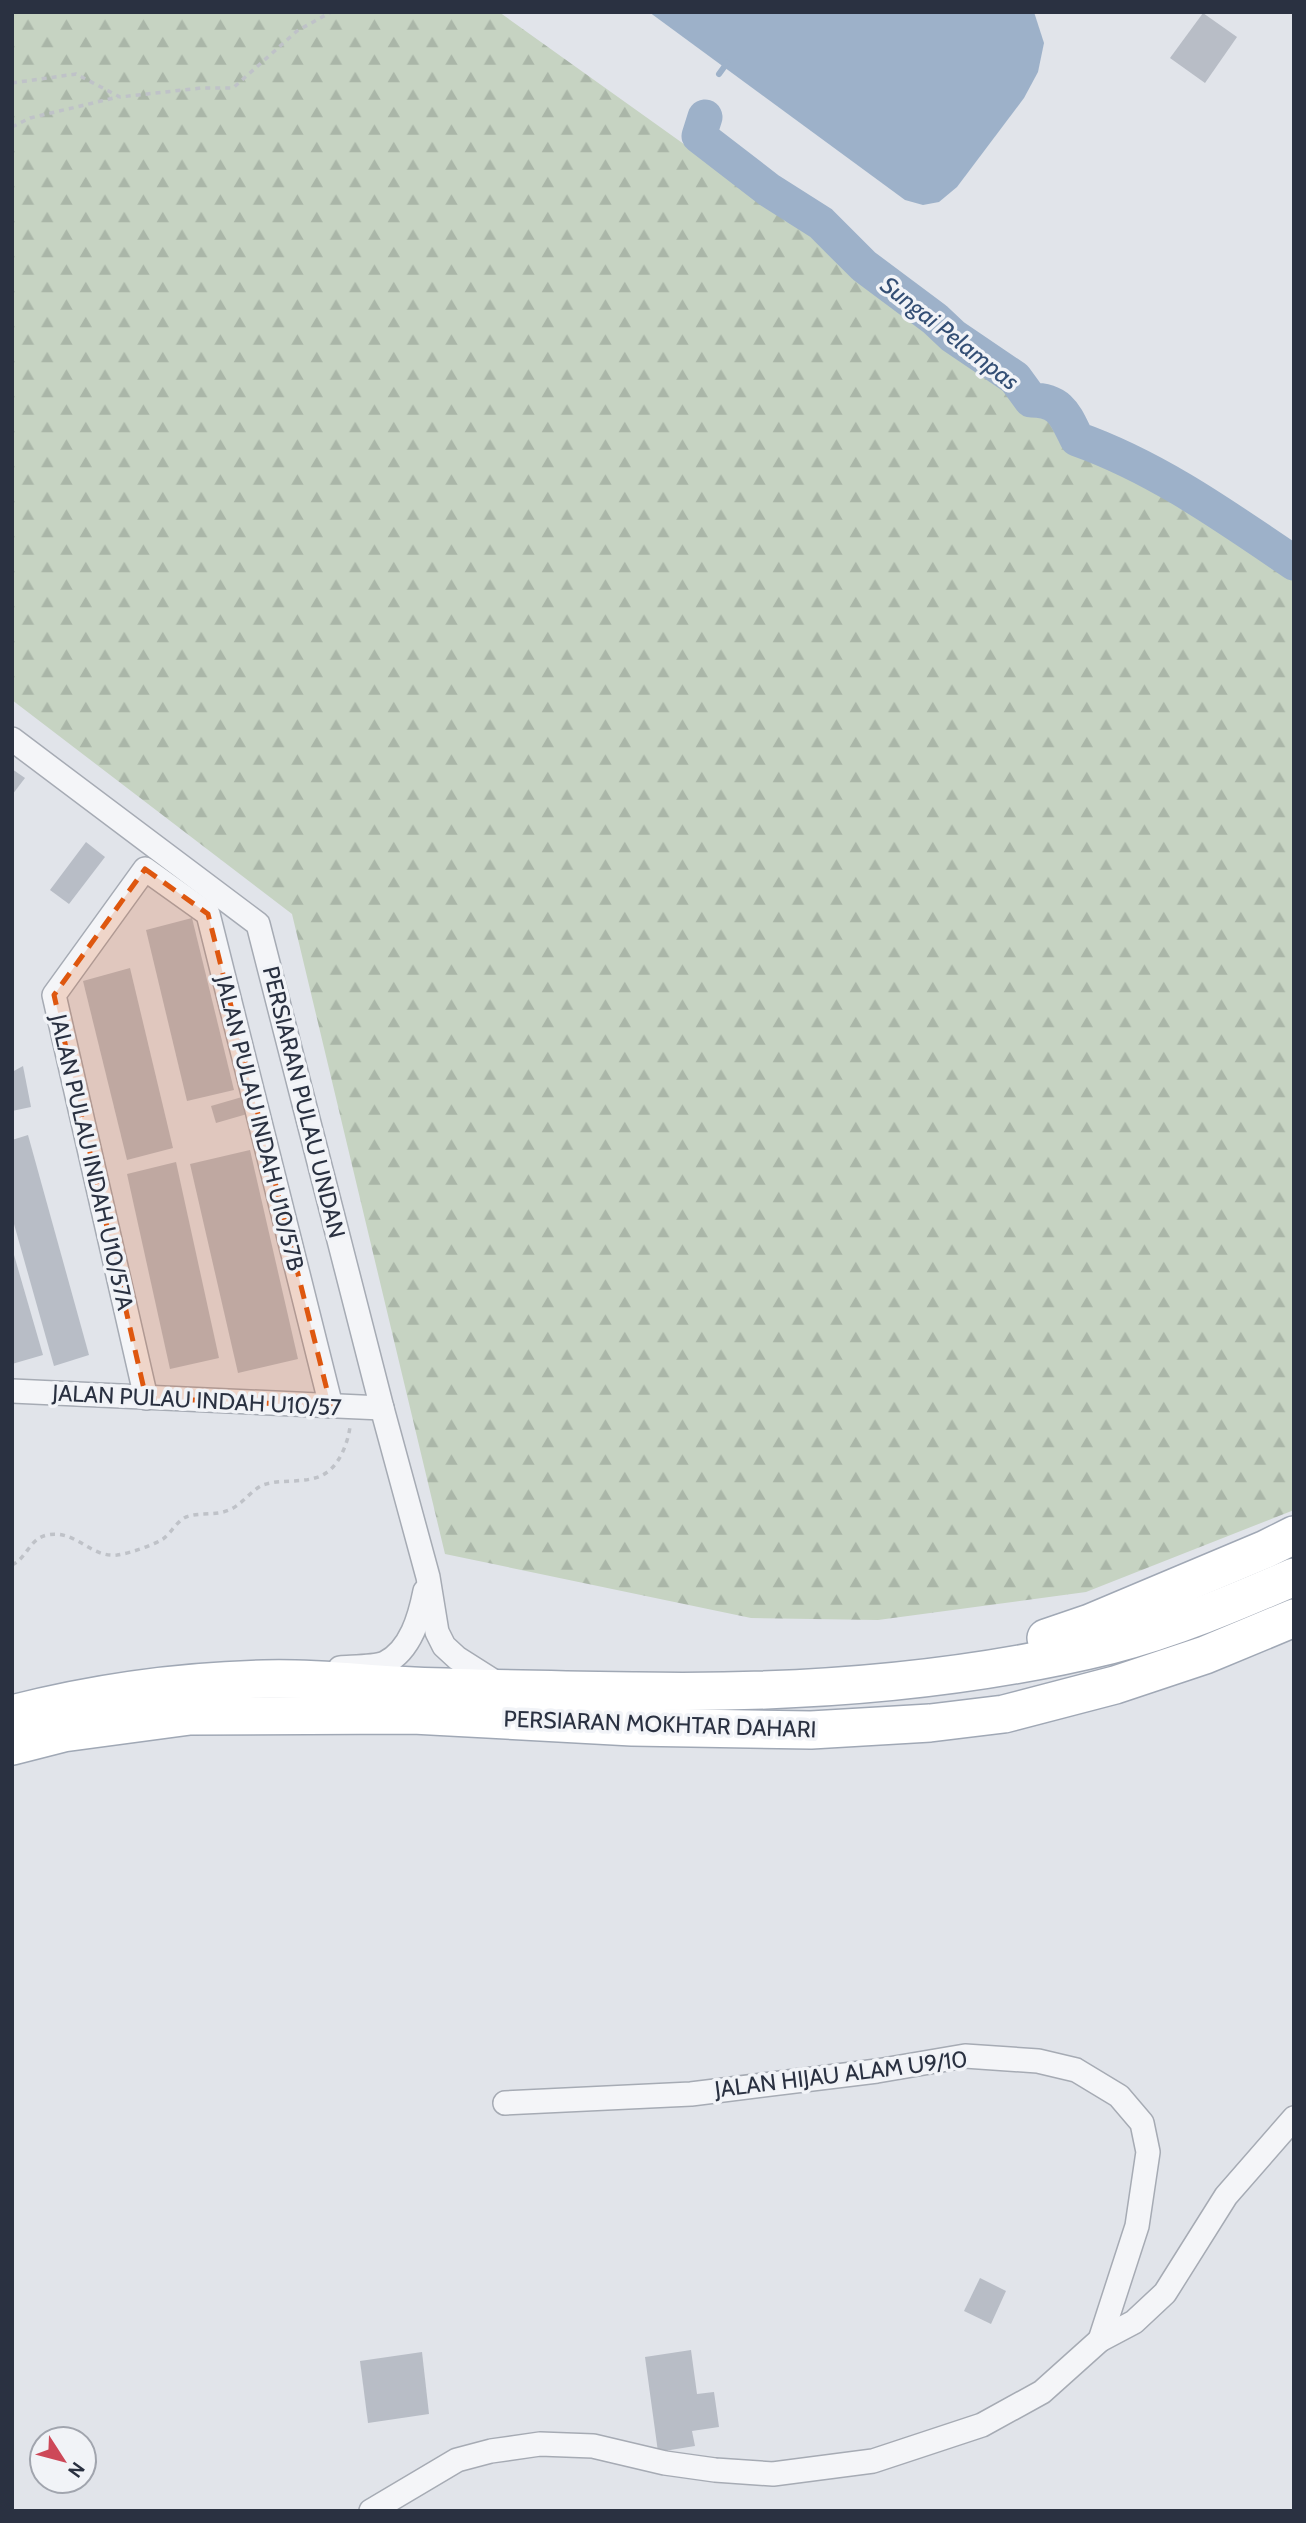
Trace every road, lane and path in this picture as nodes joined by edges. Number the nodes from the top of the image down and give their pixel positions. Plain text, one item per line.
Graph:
1 (331, 12) edge
2 (12, 83) edge
3 (120, 97) junction
4 (12, 127) edge
5 (12, 739) edge
6 (145, 869) joint
7 (12, 1391) edge
8 (146, 1398) junction
9 (342, 1407) junction
10 (382, 1408) junction
11 (1294, 1535) edge
12 (12, 1566) edge
13 (428, 1577) junction
14 (1294, 1577) edge
15 (1294, 1618) edge
16 (266, 1678) junction
17 (922, 1680) junction
18 (503, 1687) junction
19 (12, 1714) edge
20 (12, 1746) edge
21 (505, 2103) dead end
22 (1294, 2118) edge
23 (1100, 2340) junction
24 (370, 2511) edge

1 - 3 path
2 - 3 path
3 - 4 path
5 - 10 street, PERSIARAN PULAU UNDAN
6 - 8 street, JALAN PULAU INDAH U10/57A
6 - 9 street, JALAN PULAU INDAH U10/57B
7 - 8 street, JALAN PULAU INDAH U10/57
8 - 9 street, JALAN PULAU INDAH U10/57
9 - 10 street, JALAN PULAU INDAH U10/57
9 - 12 path
10 - 13 street, PERSIARAN PULAU UNDAN
11 - 17 main road
13 - 16 street
13 - 18 street, PERSIARAN PULAU UNDAN
14 - 17 main road, PERSIARAN MOKHTAR DAHARI
15 - 20 main road, PERSIARAN MOKHTAR DAHARI
16 - 18 main road, PERSIARAN MOKHTAR DAHARI
16 - 19 main road, PERSIARAN MOKHTAR DAHARI
17 - 18 main road, PERSIARAN MOKHTAR DAHARI
21 - 23 street, JALAN HIJAU ALAM U9/10
22 - 23 street
23 - 24 street

